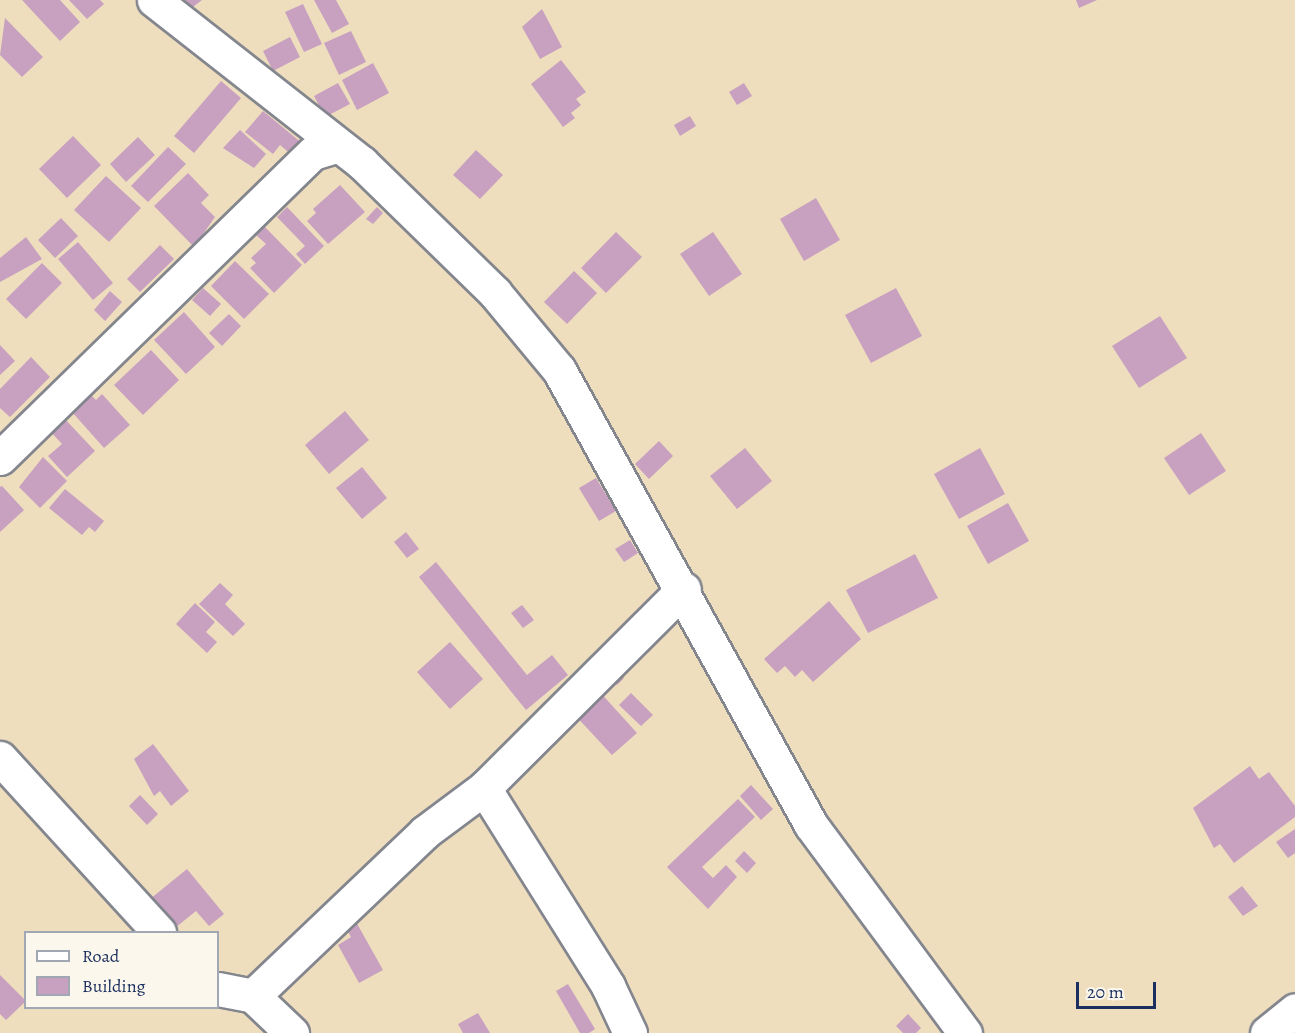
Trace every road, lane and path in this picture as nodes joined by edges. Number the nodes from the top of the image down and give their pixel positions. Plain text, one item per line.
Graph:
1 (154, 0) edge
2 (336, 146) junction
3 (0, 458) edge
4 (684, 589) junction
5 (0, 758) edge
6 (484, 788) junction
7 (157, 931) edge
8 (219, 989) edge
9 (253, 996) junction
10 (1295, 1010) edge
11 (292, 1033) edge
12 (630, 1033) edge
13 (965, 1033) edge
14 (1267, 1033) edge

1 - 2 street
2 - 3 street
2 - 4 street
4 - 6 street
4 - 13 street
5 - 7 street
6 - 9 street
6 - 12 street
8 - 9 street
9 - 11 street
10 - 14 street

